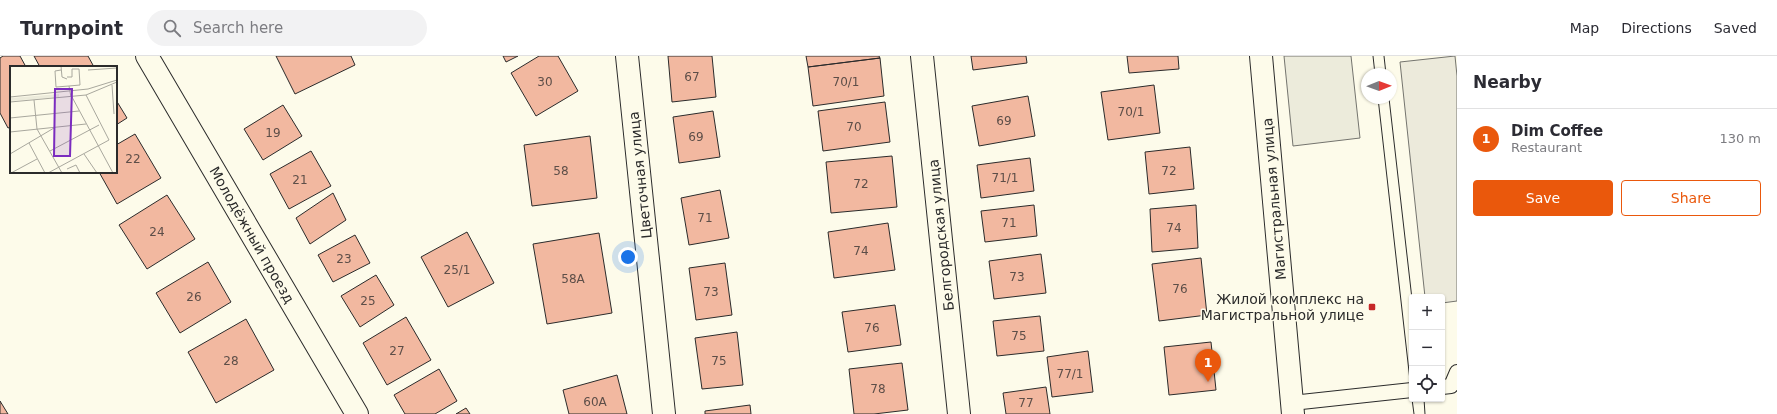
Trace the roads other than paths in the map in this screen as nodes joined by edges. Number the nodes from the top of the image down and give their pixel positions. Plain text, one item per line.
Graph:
1 (147, 56) edge
2 (613, 56) edge
3 (627, 56) edge
4 (922, 56) edge
5 (1261, 56) edge
6 (630, 84) junction
7 (1457, 372) edge
8 (1445, 386) edge
9 (1409, 390) edge
10 (1293, 409) edge
11 (357, 414) edge
12 (664, 414) edge
13 (959, 414) edge

1 - 11 street, Молодёжный проезд
2 - 6 street
3 - 6 street, Цветочная улица
4 - 13 street, Белгородская улица
5 - 10 street, Магистральная улица
6 - 12 street, Цветочная улица
7 - 8 lane
9 - 10 lane

